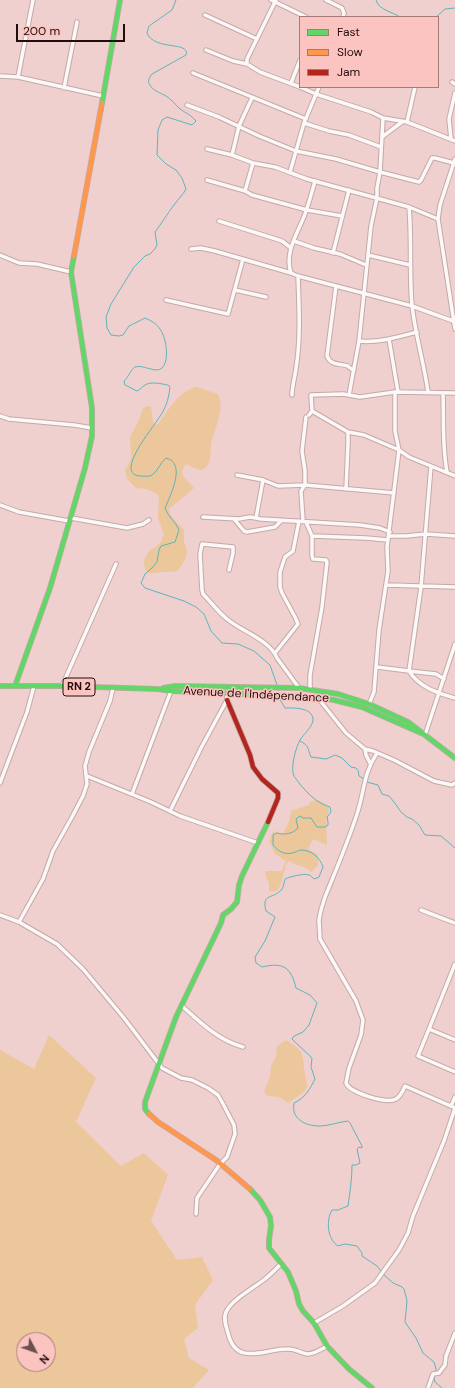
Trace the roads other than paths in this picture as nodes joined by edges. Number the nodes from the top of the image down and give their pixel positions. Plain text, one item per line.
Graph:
1 (33, 0) edge
2 (120, 0) edge
3 (326, 0) edge
4 (274, 1) edge
5 (206, 15) dead end
6 (304, 16) edge
7 (343, 16) edge
8 (77, 22) dead end
9 (257, 39) junction
10 (206, 50) dead end
11 (299, 63) edge
12 (247, 64) junction
13 (193, 73) dead end
14 (0, 76) edge
15 (18, 77) junction
16 (292, 83) junction
17 (299, 86) edge
18 (64, 88) junction
19 (302, 88) edge
20 (319, 88) edge
21 (414, 88) edge
22 (455, 93) edge
23 (316, 94) junction
24 (103, 96) junction
25 (252, 98) junction
26 (187, 105) dead end
27 (383, 118) junction
28 (305, 121) junction
29 (402, 121) junction
30 (407, 122) junction
31 (239, 126) junction
32 (382, 137) junction
33 (453, 140) edge
34 (381, 147) junction
35 (207, 149) dead end
36 (296, 151) junction
37 (232, 154) junction
38 (454, 161) edge
39 (253, 162) junction
40 (290, 172) junction
41 (380, 172) junction
42 (206, 180) dead end
43 (315, 181) junction
44 (349, 190) junction
45 (245, 191) junction
46 (378, 198) junction
47 (409, 207) junction
48 (307, 210) junction
49 (342, 216) junction
50 (438, 219) junction
51 (219, 221) dead end
52 (294, 241) junction
53 (291, 248) junction
54 (191, 249) dead end
55 (333, 253) junction
56 (0, 255) edge
57 (368, 255) junction
58 (243, 260) junction
59 (366, 265) junction
60 (410, 265) junction
61 (71, 272) junction
62 (291, 273) junction
63 (298, 276) junction
64 (336, 286) junction
65 (234, 290) junction
66 (365, 294) junction
67 (449, 294) junction
68 (455, 294) edge
69 (266, 297) dead end
70 (166, 300) dead end
71 (412, 306) junction
72 (453, 321) junction
73 (455, 329) edge
74 (417, 332) junction
75 (389, 339) junction
76 (359, 341) junction
77 (354, 370) junction
78 (397, 392) junction
79 (428, 392) junction
80 (443, 393) junction
81 (455, 393) edge
82 (349, 395) junction
83 (292, 396) dead end
84 (312, 411) junction
85 (0, 416) edge
86 (92, 428) junction
87 (348, 432) junction
88 (399, 450) junction
89 (431, 466) junction
90 (447, 472) junction
91 (237, 475) dead end
92 (455, 476) edge
93 (263, 480) junction
94 (305, 485) junction
95 (346, 489) junction
96 (394, 493) junction
97 (0, 505) edge
98 (203, 517) dead end
99 (256, 518) junction
100 (234, 519) junction
101 (70, 520) junction
102 (149, 520) dead end
103 (282, 520) junction
104 (303, 522) junction
105 (390, 534) junction
106 (426, 534) junction
107 (312, 536) junction
108 (455, 536) edge
109 (388, 540) junction
110 (116, 564) dead end
111 (229, 570) dead end
112 (387, 585) junction
113 (421, 587) junction
114 (455, 587) edge
115 (455, 644) edge
116 (275, 654) junction
117 (377, 667) junction
118 (409, 671) junction
119 (444, 679) junction
120 (0, 686) edge
121 (15, 686) junction
122 (34, 686) junction
123 (62, 686) junction
124 (113, 688) junction
125 (300, 688) junction
126 (157, 689) junction
127 (310, 689) junction
128 (171, 691) junction
129 (227, 694) junction
130 (439, 694) junction
131 (318, 697) junction
132 (455, 698) edge
133 (227, 700) junction
134 (369, 704) junction
135 (423, 734) junction
136 (365, 749) junction
137 (377, 753) junction
138 (455, 758) edge
139 (370, 763) junction
140 (87, 776) junction
141 (0, 783) edge
142 (455, 783) edge
143 (132, 794) junction
144 (170, 811) junction
145 (258, 843) junction
146 (421, 910) dead end
147 (0, 915) edge
148 (19, 922) junction
149 (455, 923) edge
150 (454, 966) edge
151 (182, 1006) junction
152 (429, 1029) junction
153 (455, 1040) edge
154 (243, 1047) dead end
155 (158, 1062) junction
156 (455, 1072) edge
157 (455, 1097) edge
158 (454, 1107) edge
159 (220, 1164) junction
160 (196, 1214) dead end
161 (281, 1264) junction
162 (314, 1323) junction
163 (455, 1333) edge
164 (327, 1346) junction
165 (372, 1388) edge
166 (428, 1388) edge

1 - 15 street
2 - 24 street
3 - 7 street
4 - 6 street
4 - 9 street
5 - 9 street
8 - 18 street
9 - 12 street
10 - 12 street
11 - 16 street
12 - 16 street
13 - 25 street
14 - 15 street
15 - 18 street
16 - 17 street
18 - 24 street
19 - 23 street
20 - 23 street
21 - 30 street
22 - 33 street
23 - 27 street
23 - 28 street
24 - 61 street
25 - 28 street
25 - 31 street
26 - 31 street
27 - 29 street
27 - 32 street
28 - 34 street
28 - 36 street
29 - 30 street
29 - 32 street
30 - 33 street
31 - 36 street
31 - 37 street
32 - 34 street
34 - 41 street
35 - 37 street
36 - 40 street
36 - 41 street
37 - 39 street
38 - 41 street
38 - 50 street
39 - 40 street
39 - 45 street
40 - 43 street
41 - 46 street
42 - 45 street
43 - 44 street
43 - 48 street
44 - 46 street
44 - 49 street
45 - 48 street
46 - 47 street
46 - 57 street
47 - 50 street
47 - 60 street
48 - 49 street
48 - 52 street
49 - 55 street
50 - 67 street
51 - 53 street
52 - 53 street
52 - 55 street
53 - 62 street
54 - 58 street
55 - 59 street
56 - 61 street
57 - 59 street
57 - 60 street
58 - 62 street
58 - 65 street
59 - 66 street
60 - 71 street
61 - 86 street
62 - 63 street
63 - 64 street
63 - 83 street
64 - 66 street
64 - 77 street
65 - 69 street
65 - 70 street
66 - 71 street
66 - 76 street
67 - 68 street
67 - 72 street
71 - 72 street
71 - 74 street
72 - 73 street
74 - 75 street
74 - 79 street
75 - 76 street
75 - 78 street
76 - 77 street
77 - 82 street
78 - 79 street
78 - 82 street
78 - 88 street
79 - 80 street
80 - 81 street
80 - 90 street
82 - 84 street
84 - 87 street
84 - 94 street
85 - 86 street
86 - 101 street
87 - 88 street
87 - 95 street
88 - 89 street
88 - 96 street
89 - 90 street
89 - 106 street
90 - 92 street
91 - 93 street
93 - 94 street
93 - 99 street
94 - 95 street
94 - 104 street
95 - 96 street
96 - 105 street
97 - 101 street
98 - 100 street
99 - 100 street
99 - 103 street
100 - 103 street
101 - 102 street
101 - 121 street
103 - 104 street
104 - 105 street
104 - 107 street
104 - 116 street
105 - 106 street
105 - 109 street
106 - 108 street
106 - 113 street
107 - 109 street
107 - 127 street
109 - 112 street
110 - 123 street
111 - 116 street
112 - 113 street
112 - 117 street
113 - 114 street
113 - 118 street
115 - 119 street
116 - 125 street
117 - 118 street
117 - 134 street
118 - 119 street
118 - 130 street
119 - 130 street
120 - 121 street, Avenue de l'Indépendance / RN 2
121 - 122 street, Avenue de l'Indépendance / RN 2
122 - 123 street, Avenue de l'Indépendance / RN 2
122 - 141 street
123 - 124 street, Avenue de l'Indépendance / RN 2
124 - 126 street, Avenue de l'Indépendance / RN 2
124 - 140 street
125 - 126 street, Avenue de l'Indépendance / RN 2
125 - 127 street, Avenue de l'Indépendance / RN 2
126 - 128 street, Avenue de l'Indépendance / RN 2
127 - 134 street, Avenue de l'Indépendance / RN 2
128 - 129 street, Avenue de l'Indépendance / RN 2
128 - 143 street
129 - 131 street, Avenue de l'Indépendance / RN 2
129 - 133 street
130 - 132 street
130 - 135 street
131 - 135 street, Avenue de l'Indépendance / RN 2
131 - 136 street
133 - 144 street
133 - 145 street
134 - 135 street, Avenue de l'Indépendance / RN 2
135 - 138 street, Avenue de l'Indépendance / RN 2
136 - 137 street
136 - 139 street
137 - 139 street
137 - 142 street
139 - 158 street
140 - 143 street
140 - 148 street
143 - 144 street
144 - 145 street
145 - 151 street
146 - 149 street
147 - 148 street
148 - 155 street
150 - 152 street
151 - 154 street
151 - 155 street
152 - 153 street
152 - 156 street
155 - 159 street
155 - 159 street
157 - 158 street
158 - 162 street
159 - 160 street
159 - 161 street
161 - 162 street
161 - 164 street
162 - 164 street
163 - 166 street
164 - 165 street

